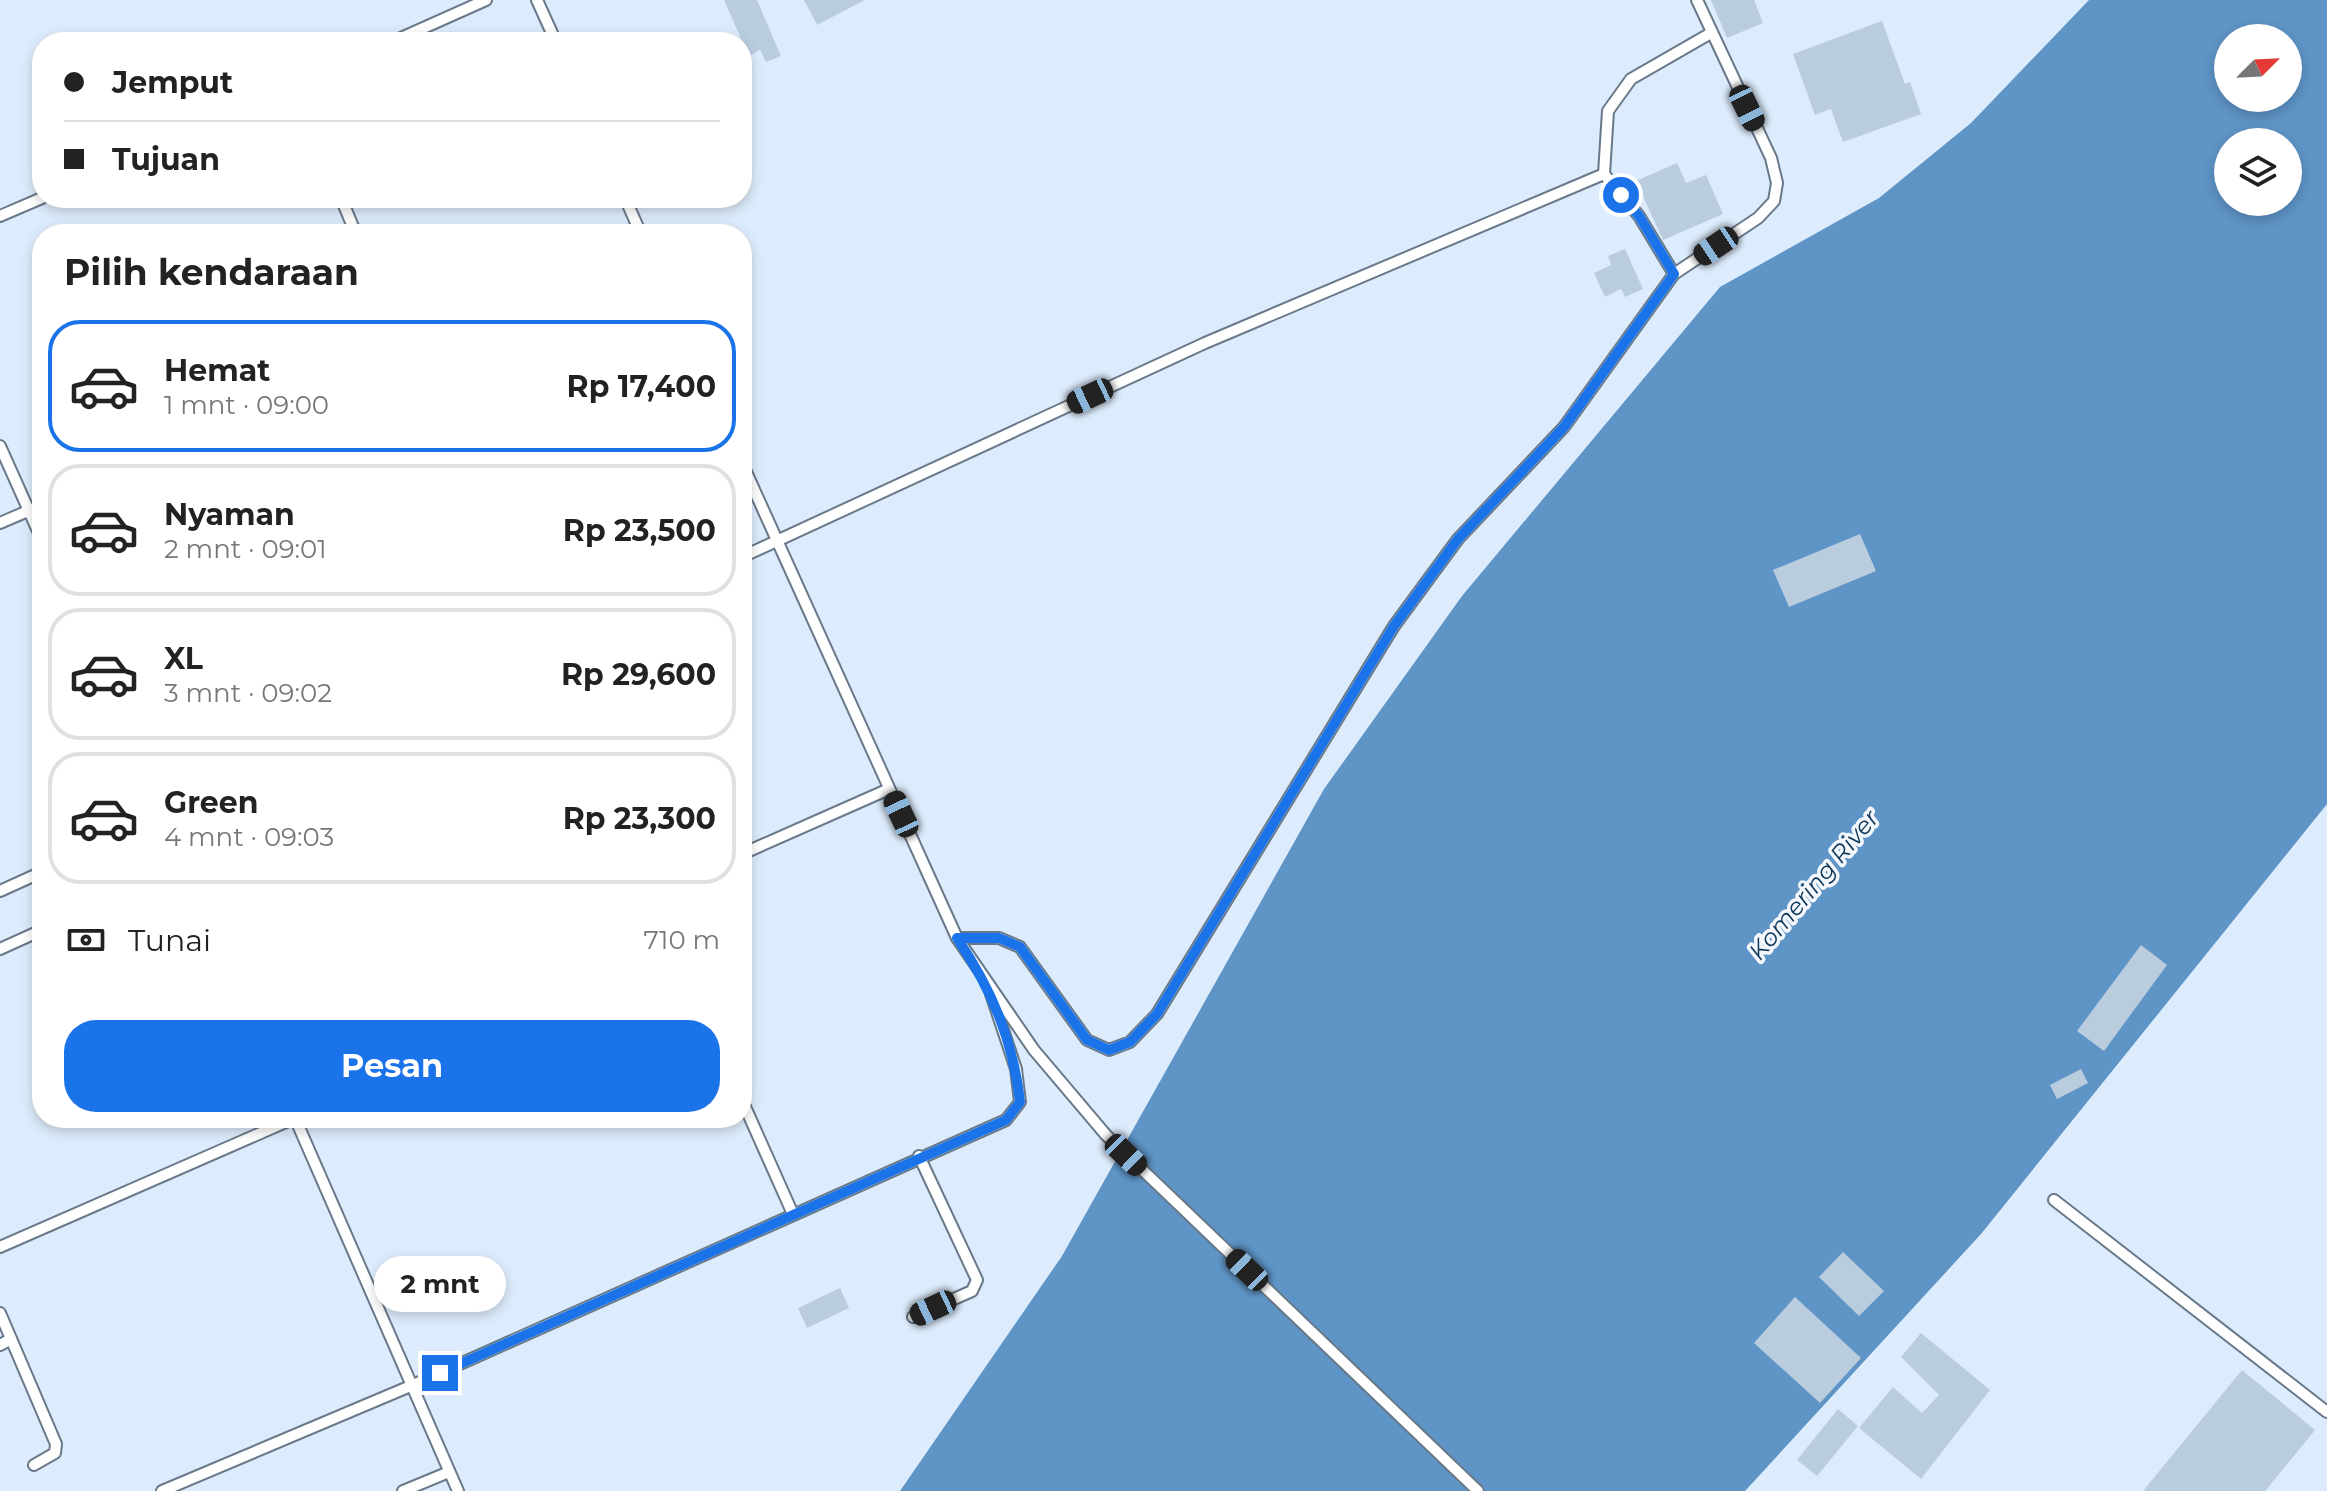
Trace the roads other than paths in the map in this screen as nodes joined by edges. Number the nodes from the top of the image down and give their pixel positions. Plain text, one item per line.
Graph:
1 (486, 0) edge
2 (537, 0) edge
3 (1697, 0) edge
4 (414, 32) edge
5 (551, 32) edge
6 (1711, 33) junction
7 (1604, 174) junction
8 (32, 202) edge
9 (0, 216) edge
10 (1674, 274) junction
11 (0, 446) edge
12 (752, 486) edge
13 (30, 511) junction
14 (32, 516) edge
15 (0, 523) edge
16 (776, 541) junction
17 (752, 552) edge
18 (889, 789) junction
19 (752, 850) edge
20 (32, 877) edge
21 (0, 891) edge
22 (32, 935) edge
23 (957, 938) junction
24 (0, 949) edge
25 (986, 982) junction
26 (752, 1122) edge
27 (272, 1128) edge
28 (299, 1128) edge
29 (919, 1156) junction
30 (2054, 1200) dead end
31 (792, 1212) junction
32 (0, 1247) edge
33 (0, 1313) edge
34 (913, 1317) dead end
35 (11, 1339) junction
36 (0, 1345) edge
37 (413, 1385) junction
38 (2327, 1412) edge
39 (34, 1465) dead end
40 (449, 1472) junction
41 (162, 1491) edge
42 (403, 1491) edge
43 (458, 1491) edge
44 (1478, 1491) edge

1 - 4 lane
2 - 5 lane
3 - 6 lane
6 - 7 lane
6 - 10 lane
7 - 10 lane
7 - 16 lane
8 - 9 lane
10 - 23 lane
11 - 13 lane
12 - 16 lane
13 - 14 lane
13 - 15 lane
16 - 17 lane
16 - 18 lane
18 - 19 lane
18 - 23 lane
20 - 21 lane
22 - 24 lane
23 - 25 lane
25 - 29 lane
25 - 44 lane
26 - 31 lane
27 - 32 lane
28 - 37 lane
29 - 31 lane
29 - 34 lane
30 - 38 lane
31 - 37 lane
33 - 35 lane
35 - 36 lane
35 - 39 lane
37 - 40 lane
37 - 41 lane
40 - 42 lane
40 - 43 lane

